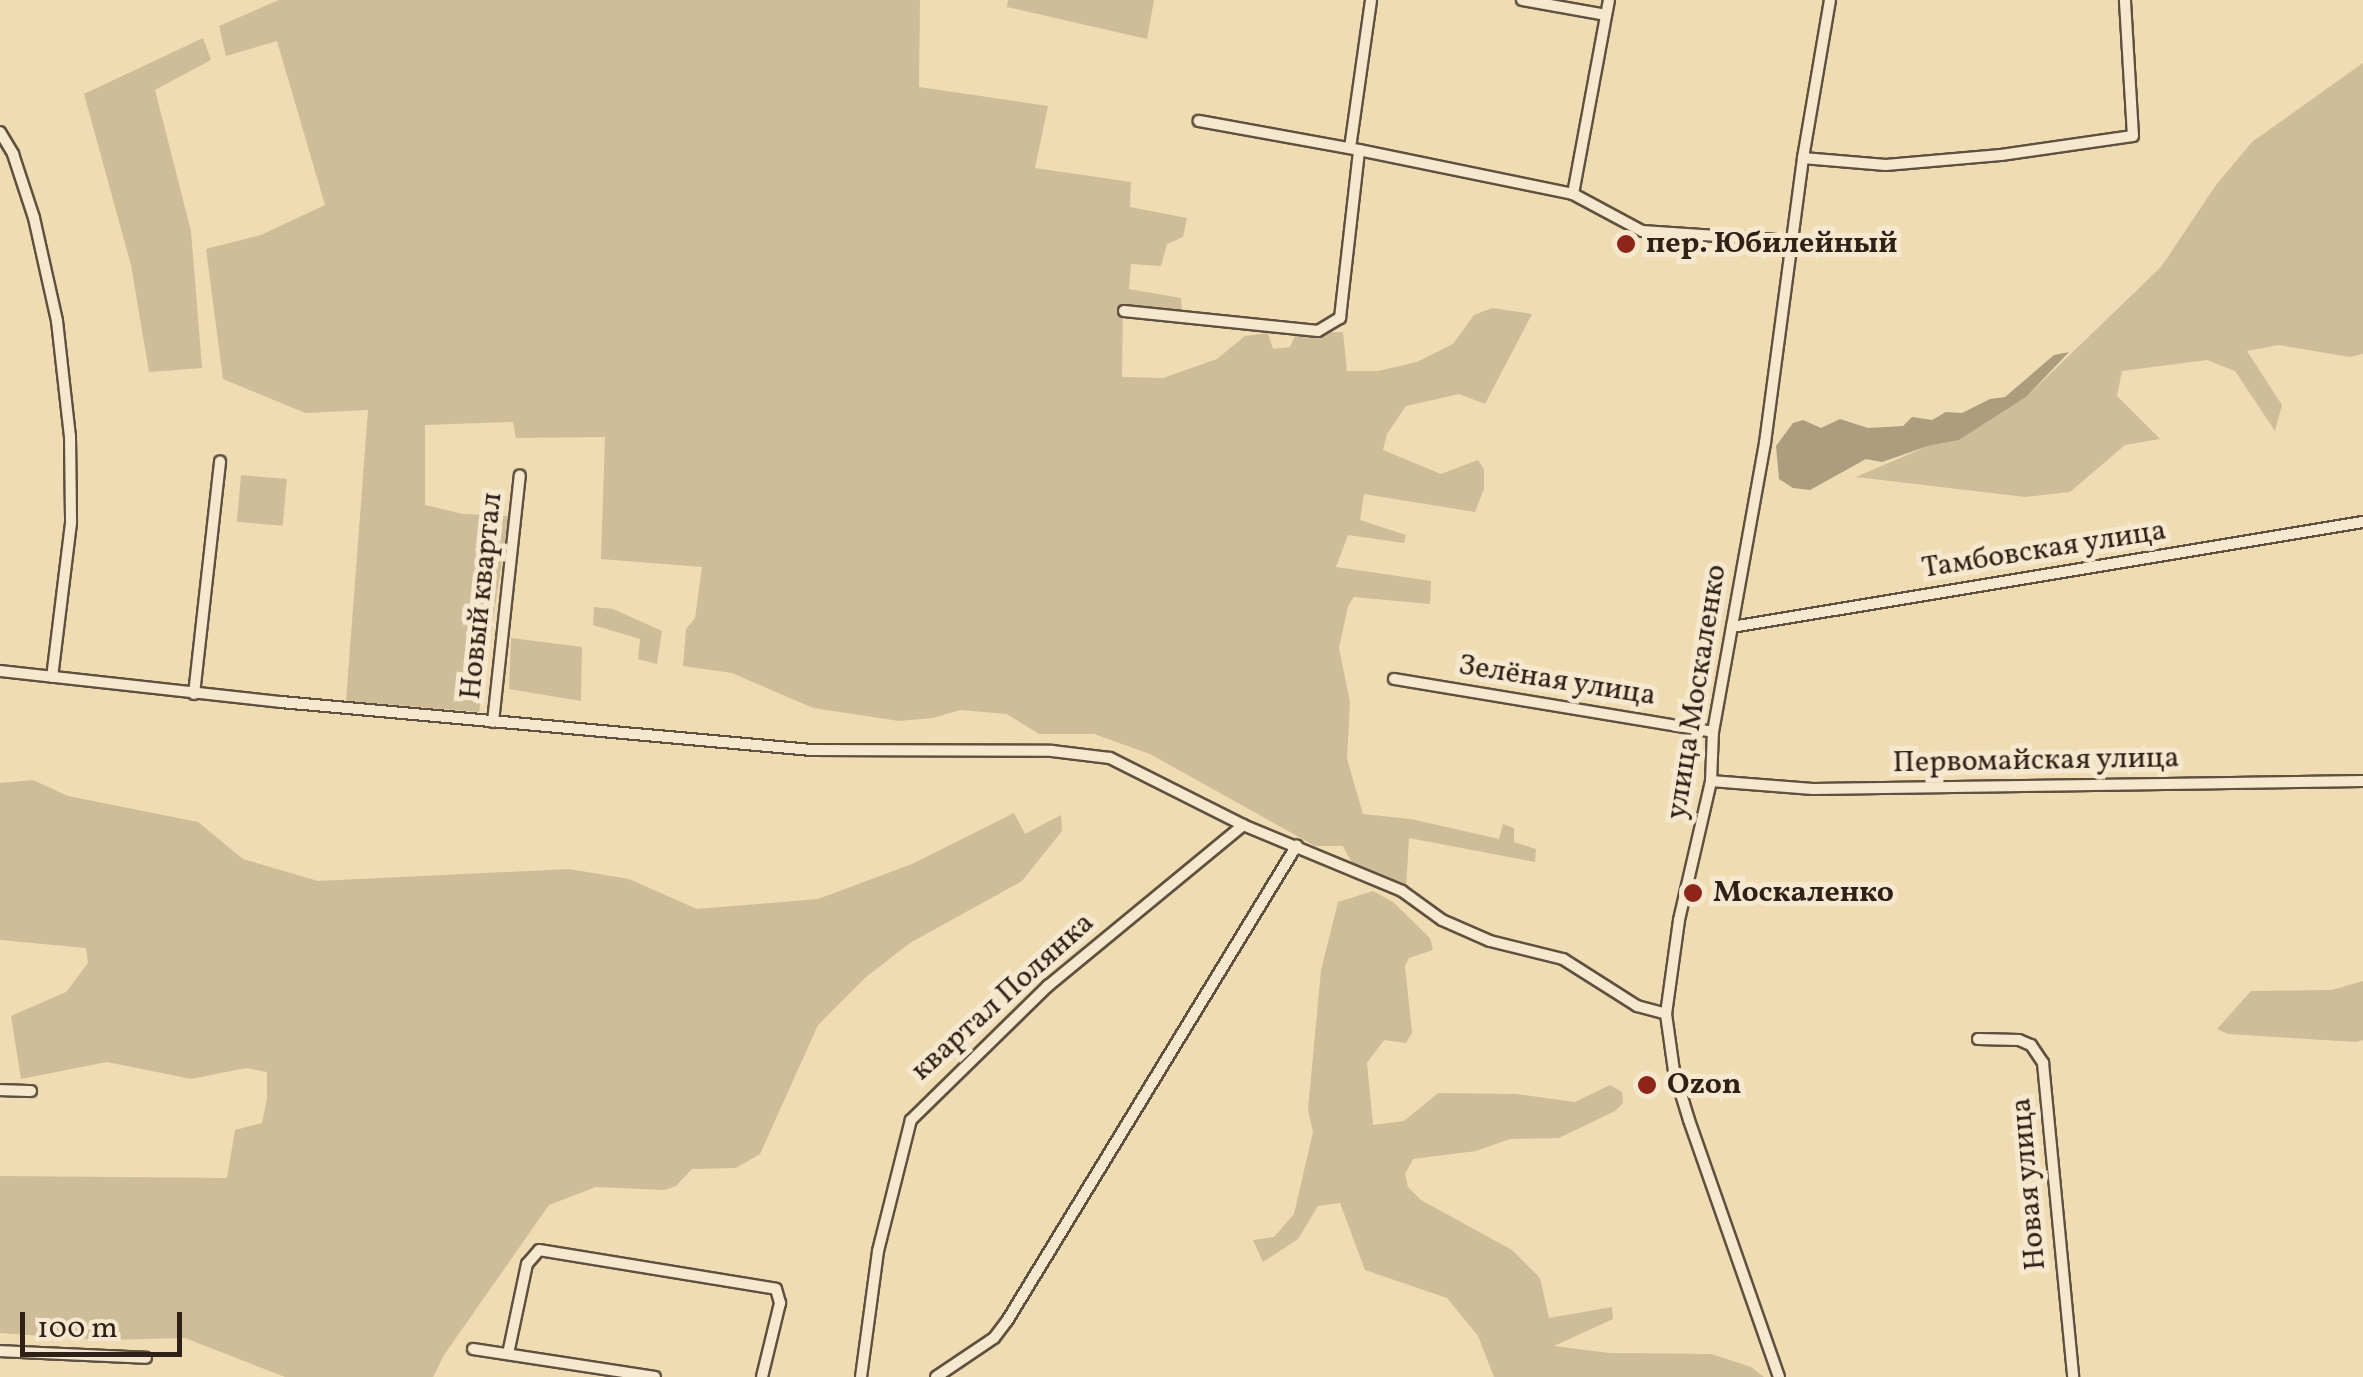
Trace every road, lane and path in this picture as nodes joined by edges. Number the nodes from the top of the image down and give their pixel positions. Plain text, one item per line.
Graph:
1 (1371, 0) edge
2 (1522, 0) edge
3 (1609, 0) edge
4 (1830, 0) edge
5 (2125, 0) edge
6 (1606, 15) junction
7 (1199, 121) dead end
8 (0, 132) edge
9 (1355, 149) junction
10 (1803, 158) junction
11 (1573, 194) junction
12 (1791, 241) junction
13 (1124, 311) dead end
14 (220, 461) dead end
15 (520, 476) dead end
16 (2363, 522) edge
17 (1732, 627) junction
18 (0, 670) edge
19 (52, 677) junction
20 (1394, 679) dead end
21 (194, 694) junction
22 (492, 722) junction
23 (1713, 732) junction
24 (1711, 781) junction
25 (2363, 781) edge
26 (1244, 826) junction
27 (1297, 845) junction
28 (1666, 1014) junction
29 (1978, 1039) dead end
30 (0, 1090) edge
31 (32, 1091) dead end
32 (472, 1349) dead end
33 (0, 1350) edge
34 (508, 1354) junction
35 (146, 1358) dead end
36 (655, 1377) edge
37 (762, 1377) edge
38 (861, 1377) edge
39 (936, 1377) edge
40 (1778, 1377) edge
41 (2073, 1377) edge

1 - 9 street
2 - 6 street
3 - 6 street
4 - 10 street, улица Москаленко
5 - 10 street
6 - 11 street
7 - 9 street
8 - 19 street
9 - 11 street
9 - 13 street
10 - 12 street, улица Москаленко
11 - 12 street
12 - 17 street, улица Москаленко
14 - 21 street
15 - 22 street, Новый квартал
16 - 17 street, Тамбовская улица
17 - 23 street, улица Москаленко
18 - 19 street
19 - 21 street
20 - 23 street, Зелёная улица
21 - 22 street
22 - 26 street
23 - 24 street, улица Москаленко
24 - 25 street, Первомайская улица
24 - 28 street, улица Москаленко
26 - 27 street
26 - 38 street, квартал Полянка
27 - 28 street
27 - 39 street
28 - 40 street, улица Москаленко
29 - 41 street, Новая улица
30 - 31 street
32 - 34 street
33 - 35 street
34 - 36 street
34 - 37 street

